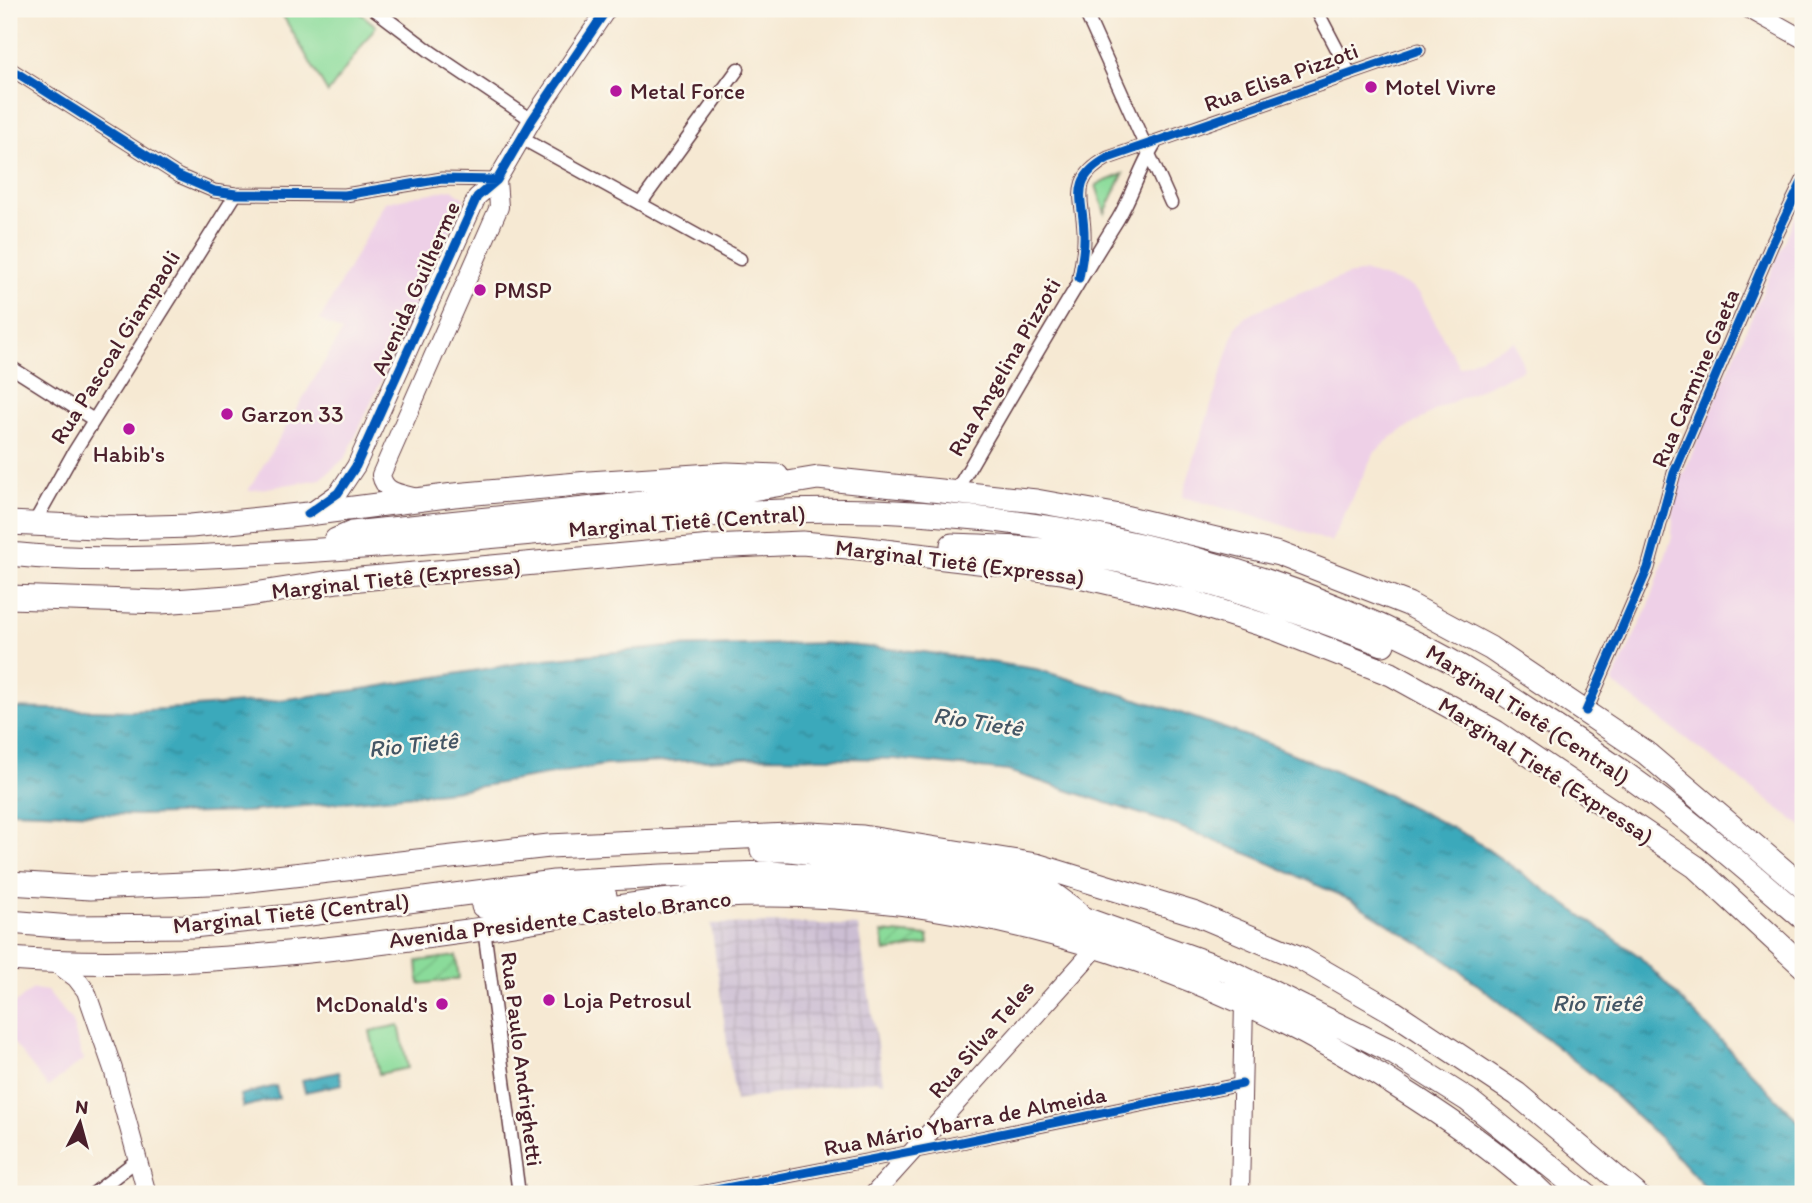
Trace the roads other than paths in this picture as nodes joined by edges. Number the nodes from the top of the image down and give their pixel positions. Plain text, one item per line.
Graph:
1 (374, 9) edge
2 (607, 9) edge
3 (1084, 9) edge
4 (1316, 9) edge
5 (1749, 9) edge
6 (1803, 39) edge
7 (1419, 50) dead end
8 (9, 68) edge
9 (738, 69) dead end
10 (1349, 72) junction
11 (532, 120) junction
12 (521, 138) junction
13 (1150, 147) junction
14 (498, 180) junction
15 (1803, 180) edge
16 (236, 194) junction
17 (1171, 203) dead end
18 (640, 204) junction
19 (740, 259) dead end
20 (1079, 278) junction
21 (9, 366) edge
22 (398, 372) junction
23 (421, 382) junction
24 (94, 420) junction
25 (818, 478) junction
26 (956, 491) junction
27 (420, 499) junction
28 (309, 514) junction
29 (9, 523) edge
30 (33, 525) junction
31 (859, 548) junction
32 (307, 552) junction
33 (9, 554) edge
34 (9, 597) edge
35 (1488, 683) junction
36 (1586, 711) junction
37 (550, 846) junction
38 (9, 883) edge
39 (1803, 887) edge
40 (660, 901) junction
41 (302, 915) junction
42 (1803, 918) edge
43 (1086, 919) junction
44 (9, 922) edge
45 (484, 929) junction
46 (1096, 947) junction
47 (9, 959) edge
48 (54, 962) junction
49 (1803, 966) edge
50 (1244, 1002) junction
51 (1242, 1084) junction
52 (912, 1152) junction
53 (137, 1160) junction
54 (93, 1194) edge
55 (147, 1194) edge
56 (519, 1194) edge
57 (695, 1194) edge
58 (874, 1194) edge
59 (1240, 1194) edge
60 (1543, 1194) edge
61 (1585, 1194) edge
62 (1636, 1194) edge

1 - 11 street
2 - 11 street, Avenida Guilherme
3 - 13 street
4 - 10 street
5 - 6 street
7 - 10 street, Rua Elisa Pizzoti
8 - 16 street
9 - 18 street
10 - 13 street, Rua Elisa Pizzoti
11 - 12 street, Avenida Guilherme
12 - 14 street, Avenida Guilherme
12 - 18 street
13 - 17 street
13 - 20 street, Rua Angelina Pizzoti
13 - 20 street, Rua Elisa Pizzoti
14 - 16 street
14 - 22 street, Avenida Guilherme
14 - 23 street, Avenida Guilherme
15 - 36 street, Rua Carmine Gaeta
16 - 24 street, Rua Pascoal Giampaoli
18 - 19 street
20 - 26 street, Rua Angelina Pizzoti
21 - 24 street
22 - 23 street
22 - 28 street, Avenida Guilherme
23 - 27 street, Avenida Guilherme
24 - 30 street, Rua Pascoal Giampaoli
25 - 26 highway
25 - 27 highway
25 - 32 highway
26 - 36 highway
27 - 28 highway
28 - 30 highway
29 - 30 highway
31 - 34 highway, Marginal Tietê (Expressa)
31 - 35 highway
31 - 49 highway, Marginal Tietê (Expressa)
32 - 33 highway, Marginal Tietê (Central)
32 - 35 highway, Marginal Tietê (Central)
35 - 42 highway, Marginal Tietê (Central)
36 - 39 highway
37 - 38 highway
37 - 43 highway
37 - 62 highway
40 - 41 highway
40 - 45 highway, Avenida Presidente Castelo Branco
40 - 46 highway, Avenida Presidente Castelo Branco
41 - 43 highway, Marginal Tietê (Central)
41 - 44 highway, Marginal Tietê (Central)
43 - 61 highway, Marginal Tietê (Central)
45 - 48 highway, Avenida Presidente Castelo Branco
45 - 56 street, Rua Paulo Andrighetti
46 - 50 highway, Avenida Presidente Castelo Branco
46 - 52 street, Rua Silva Teles
47 - 48 highway, Avenida Presidente Castelo Branco
48 - 53 street
50 - 51 street
50 - 60 highway, Avenida Presidente Castelo Branco
51 - 52 street, Rua Mário Ybarra de Almeida
51 - 59 street
52 - 57 street, Rua Mário Ybarra de Almeida
52 - 58 street, Rua Silva Teles
53 - 54 street
53 - 55 street

